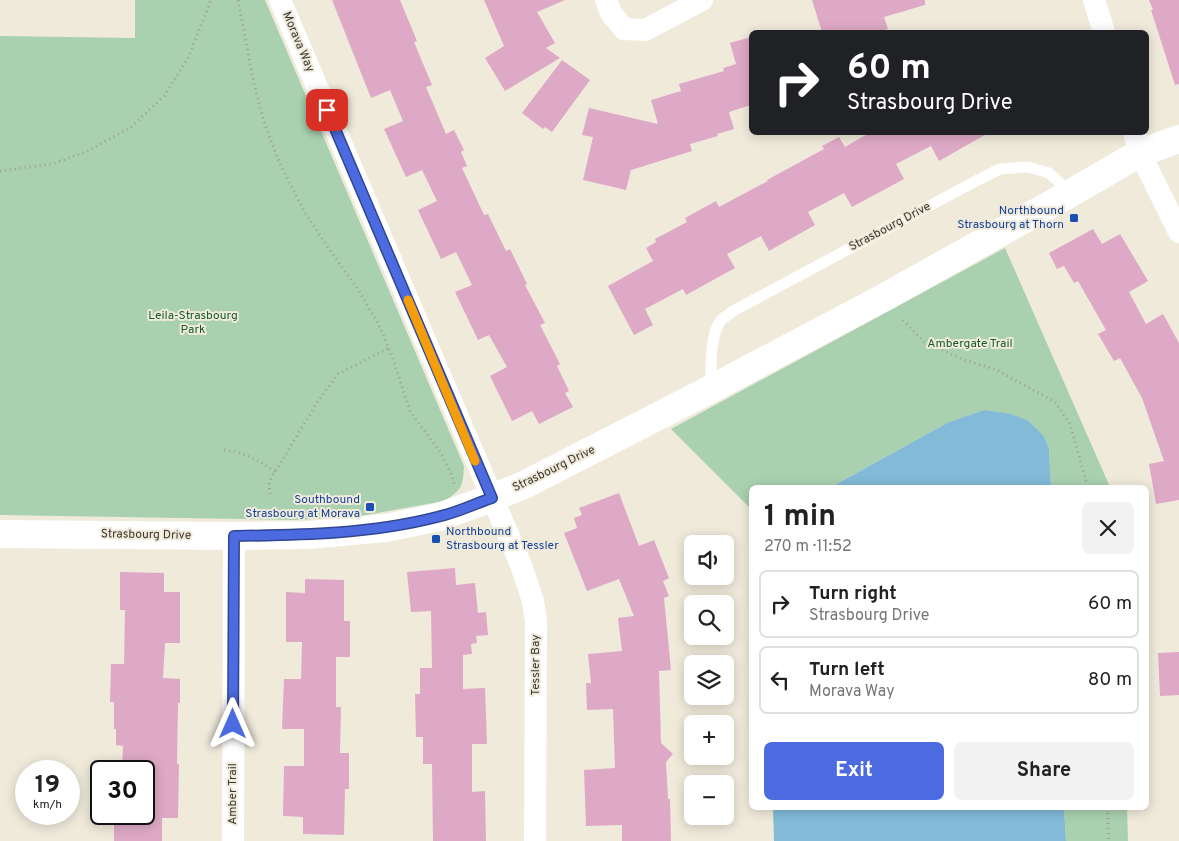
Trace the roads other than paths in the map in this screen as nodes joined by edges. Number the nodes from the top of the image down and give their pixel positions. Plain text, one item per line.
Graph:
1 (280, 0) edge
2 (606, 0) edge
3 (702, 0) edge
4 (1094, 0) edge
5 (1103, 30) edge
6 (1179, 139) edge
7 (1137, 143) edge
8 (1072, 193) junction
9 (1179, 232) edge
10 (711, 390) junction
11 (492, 498) junction
12 (0, 534) edge
13 (234, 536) junction
14 (233, 841) edge
15 (535, 841) edge

1 - 11 street, Morava Way
2 - 3 street
4 - 5 street
6 - 7 street, Strasbourg Drive
7 - 8 street, Strasbourg Drive
7 - 9 street
8 - 10 street, Strasbourg Drive
8 - 10 lane, Strasbourg Drive
10 - 11 street, Strasbourg Drive
11 - 13 street, Strasbourg Drive
11 - 15 street, Tessler Bay
12 - 13 street, Strasbourg Drive
13 - 14 street, Amber Trail

